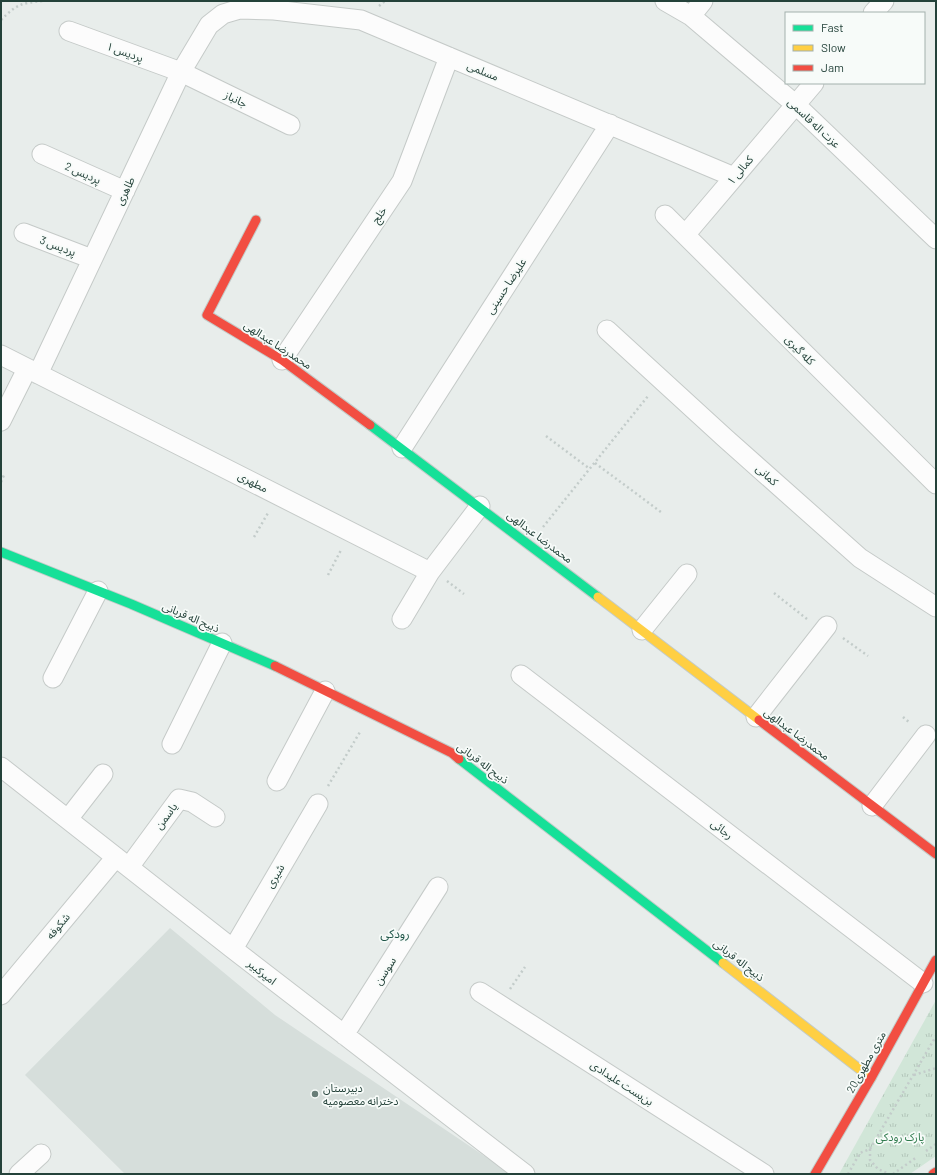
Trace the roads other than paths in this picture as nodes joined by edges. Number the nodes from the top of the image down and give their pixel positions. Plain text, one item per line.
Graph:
1 (665, 1) edge
2 (703, 1) edge
3 (884, 1) edge
4 (875, 12) edge
5 (222, 14) joint
6 (691, 16) junction
7 (69, 31) dead end
8 (449, 57) junction
9 (181, 72) junction
10 (813, 84) edge
11 (796, 105) junction
12 (610, 124) junction
13 (290, 125) dead end
14 (42, 154) dead end
15 (734, 177) junction
16 (125, 191) junction
17 (665, 215) dead end
18 (256, 220) dead end
19 (24, 233) dead end
20 (685, 235) junction
21 (936, 239) edge
22 (92, 259) junction
23 (607, 330) dead end
24 (1, 355) edge
25 (282, 360) junction
26 (32, 371) junction
27 (1, 421) edge
28 (402, 448) junction
29 (933, 476) edge
30 (480, 506) junction
31 (1, 552) edge
32 (430, 572) junction
33 (687, 574) dead end
34 (98, 591) junction
35 (936, 607) edge
36 (402, 619) dead end
37 (825, 629) road end
38 (642, 630) junction
39 (222, 643) junction
40 (521, 674) dead end
41 (53, 678) dead end
42 (325, 691) junction
43 (756, 717) junction
44 (926, 735) dead end
45 (172, 744) dead end
46 (3, 773) edge
47 (103, 774) dead end
48 (277, 781) dead end
49 (318, 804) road end
50 (872, 806) junction
51 (215, 817) dead end
52 (68, 819) junction
53 (936, 854) edge
54 (122, 862) junction
55 (438, 887) dead end
56 (233, 949) junction
57 (936, 960) edge
58 (922, 983) junction
59 (480, 992) dead end
60 (1, 995) edge
61 (344, 1035) junction
62 (871, 1078) junction
63 (41, 1154) dead end
64 (936, 1172) edge
65 (19, 1174) edge
66 (525, 1174) edge
67 (764, 1174) edge
68 (815, 1174) edge
69 (933, 1174) edge

1 - 6 street, عزت اله قاسمی
2 - 6 street
3 - 4 street
5 - 8 street, مسلمی
5 - 9 street, طاهری
6 - 11 street, عزت اله قاسمی
7 - 9 street, پردیس ۱
8 - 12 street, مسلمی
8 - 25 street, خلج
9 - 13 street, جانباز
9 - 16 street, طاهری
10 - 11 street, کمالی ۱
11 - 15 street, کمالی ۱
11 - 21 street, عزت اله قاسمی
12 - 15 street, مسلمی
12 - 28 street, علیرضا حسینی
14 - 16 street, پردیس 2
15 - 20 street, کمالی ۱
16 - 22 street, طاهری
17 - 20 street, کله گیری
18 - 25 street, محمدرضا عبدالهی
19 - 22 street, پردیس 3
20 - 29 street, کله گیری
22 - 26 street, طاهری
23 - 35 street, کمانی
24 - 26 street, مطهری
25 - 28 street, محمدرضا عبدالهی
26 - 27 street, طاهری
26 - 32 street, مطهری
28 - 30 street, محمدرضا عبدالهی
30 - 32 street
30 - 38 street, محمدرضا عبدالهی
31 - 34 street, ذبیح اله قربانی
32 - 36 street
33 - 38 street
34 - 39 street, ذبیح اله قربانی
34 - 41 street
37 - 43 street
38 - 43 street, محمدرضا عبدالهی
39 - 42 street, ذبیح اله قربانی
39 - 45 street
40 - 58 street, رجائی
42 - 48 street
42 - 62 street, ذبیح اله قربانی
43 - 50 street, محمدرضا عبدالهی
44 - 50 street
46 - 52 street, امیرکبیر
47 - 52 street
49 - 56 street, شیری
50 - 53 street, محمدرضا عبدالهی
51 - 54 street, یاسمن
52 - 54 street, امیرکبیر
54 - 56 street, امیرکبیر
54 - 60 street, شکوفه
55 - 61 street, سوسن
56 - 61 street, امیرکبیر
57 - 58 street, 20متری مطهری
58 - 62 street, 20متری مطهری
59 - 67 street, بن‌بست علیدادی
61 - 66 street, امیرکبیر
62 - 68 street, 20متری مطهری
63 - 65 street
64 - 69 street

